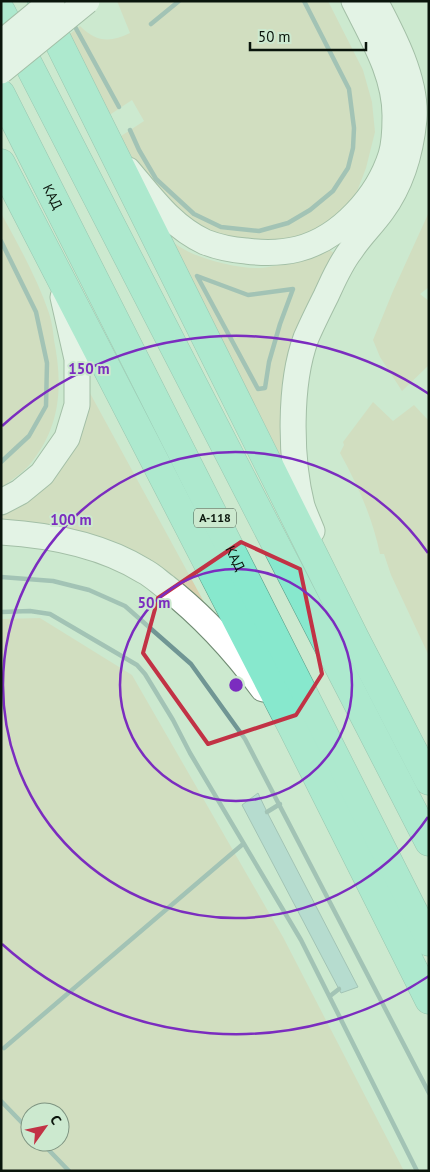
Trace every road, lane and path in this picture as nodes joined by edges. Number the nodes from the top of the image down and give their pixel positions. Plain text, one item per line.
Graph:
1 (38, 1) edge
2 (52, 1) edge
3 (86, 1) edge
4 (354, 1) edge
5 (375, 1) edge
6 (1, 11) edge
7 (1, 43) edge
8 (1, 71) edge
9 (1, 94) edge
10 (118, 158) junction
11 (1, 163) edge
12 (57, 273) junction
13 (1, 502) edge
14 (1, 532) edge
15 (355, 638) junction
16 (292, 727) junction
17 (429, 781) edge
18 (429, 842) edge
19 (429, 942) edge
20 (429, 1000) edge

1 - 10 highway
2 - 7 main road, bridge
3 - 8 main road, bridge
4 - 10 main road
5 - 15 main road
6 - 18 highway, А-118
9 - 19 highway, КАД / А-118
10 - 15 highway
11 - 12 highway
12 - 13 main road
12 - 16 highway
14 - 16 main road
15 - 17 highway
16 - 20 highway

